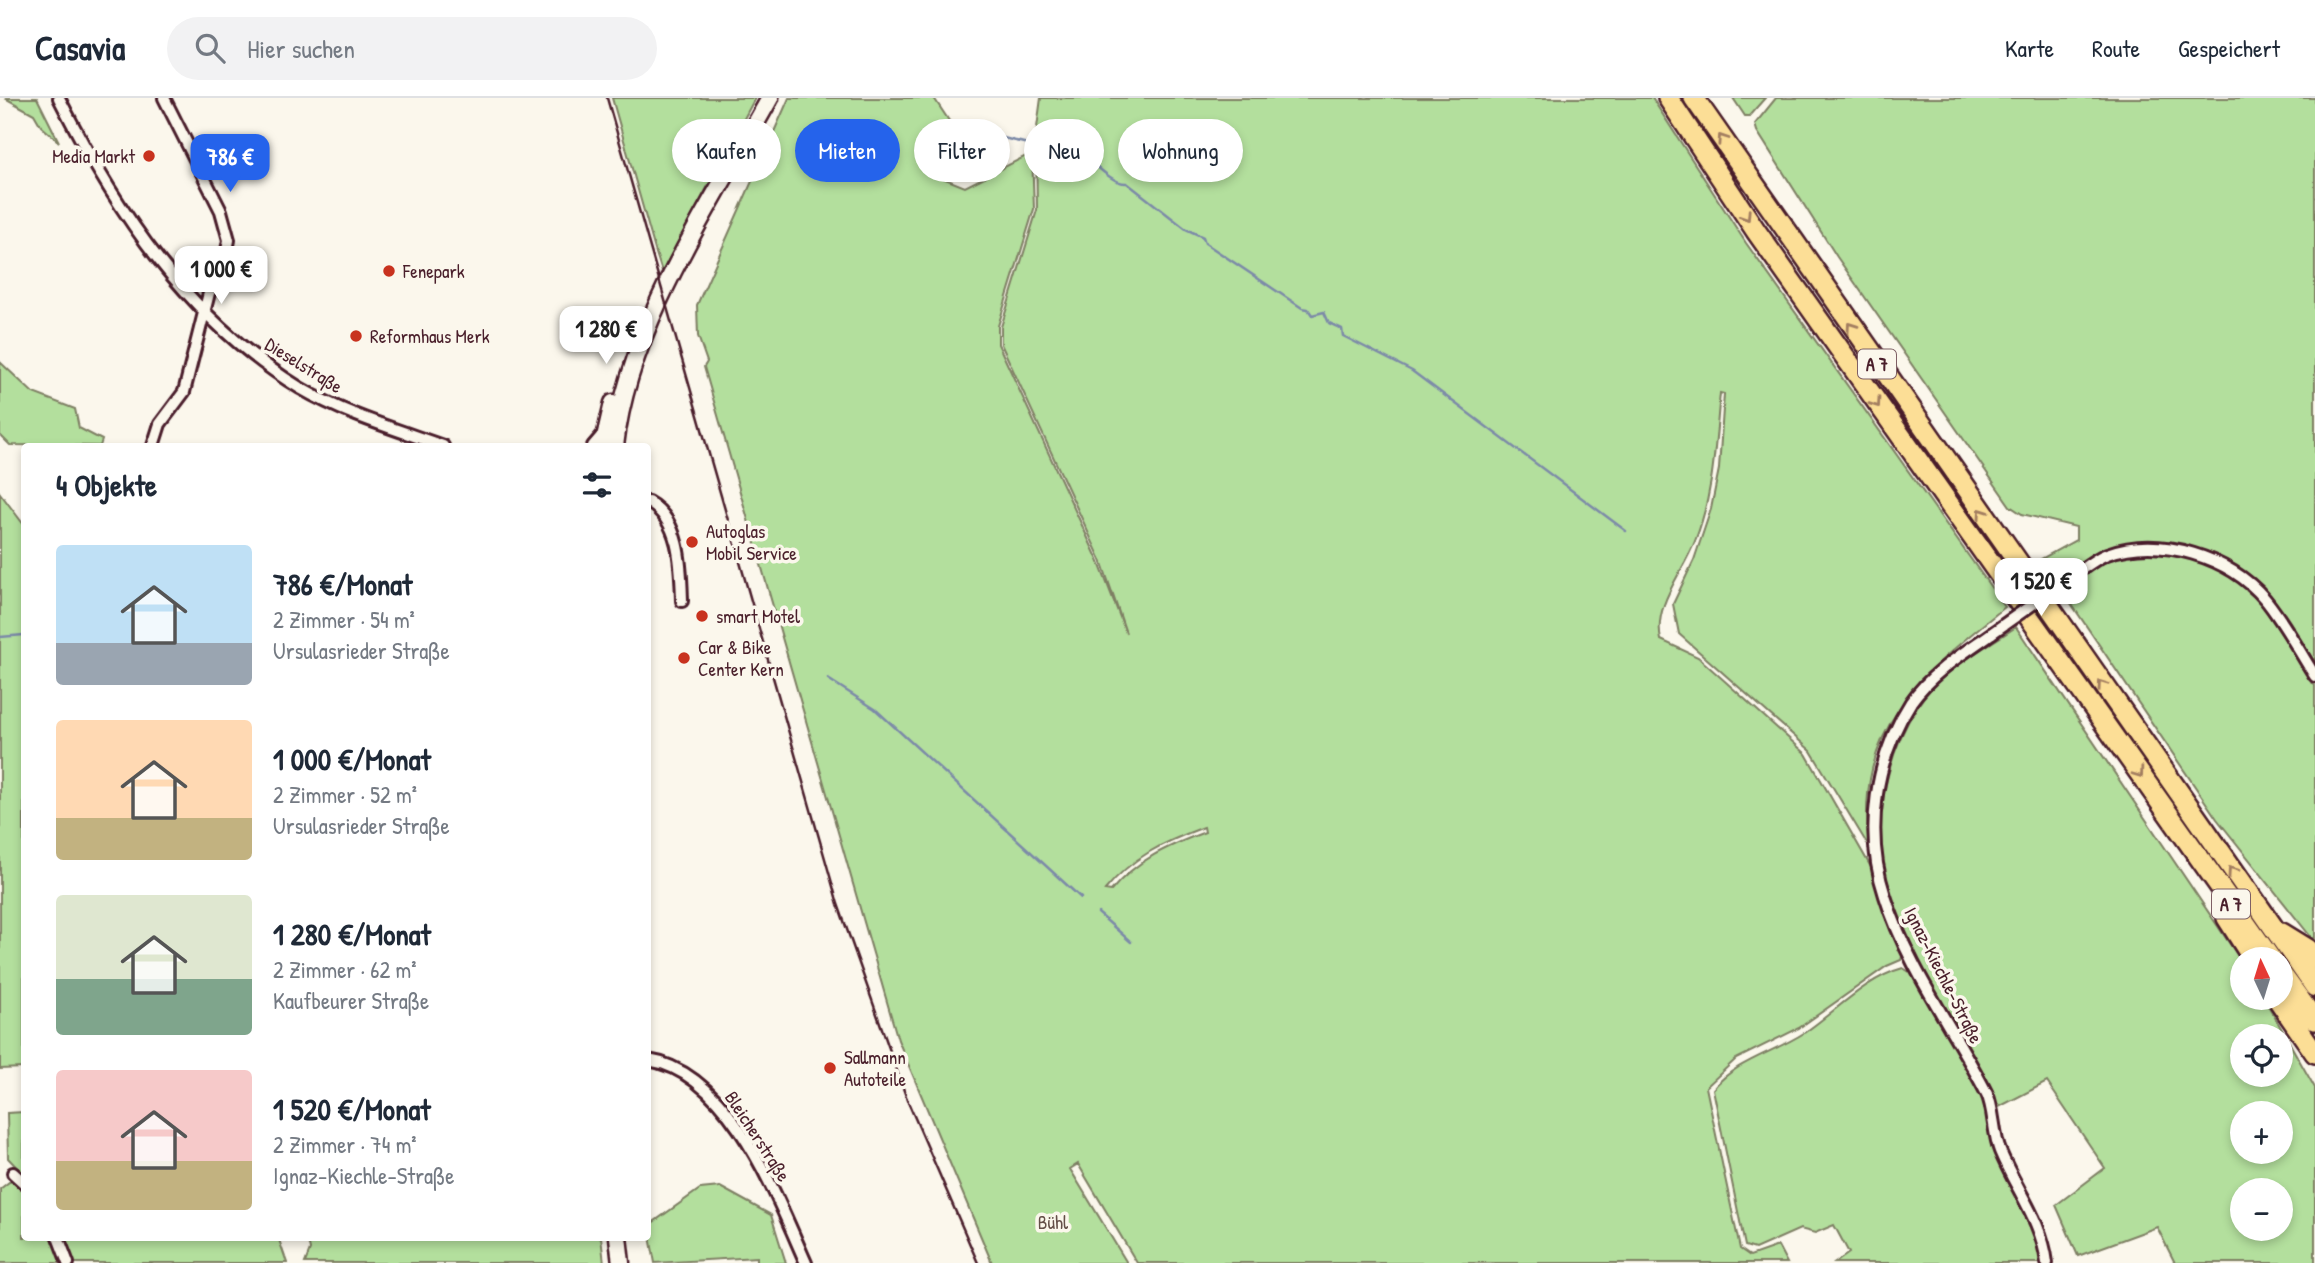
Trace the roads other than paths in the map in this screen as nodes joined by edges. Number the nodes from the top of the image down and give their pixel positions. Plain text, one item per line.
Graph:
1 (59, 98) edge
2 (164, 98) edge
3 (769, 98) edge
4 (1668, 98) edge
5 (1694, 98) edge
6 (205, 312) junction
7 (651, 319) junction
8 (604, 439) edge
9 (154, 443) edge
10 (435, 443) edge
11 (615, 443) edge
12 (651, 504) edge
13 (682, 601) dead end
14 (2315, 676) edge
15 (2192, 849) junction
16 (2272, 927) junction
17 (2246, 947) edge
18 (2262, 947) edge
19 (2315, 959) edge
20 (2315, 987) edge
21 (2293, 990) edge
22 (2285, 1010) edge
23 (2315, 1020) edge
24 (2315, 1053) edge
25 (651, 1061) edge
26 (13, 1173) dead end
27 (21, 1180) edge
28 (60, 1241) edge
29 (618, 1241) edge
30 (627, 1241) edge
31 (68, 1263) edge
32 (621, 1263) edge
33 (630, 1263) edge
34 (806, 1263) edge
35 (2047, 1263) edge

1 - 6 street, Dieselstraße
2 - 6 street
3 - 7 main road
4 -> 15 highway, A 7
16 -> 5 highway, A 7
6 - 9 street
6 - 10 street, Dieselstraße
7 - 8 main road
7 - 11 main road
12 - 13 street
14 - 35 street, Ignaz-Kiechle-Straße, bridge
15 - 17 highway
15 - 18 highway, A 7
16 - 19 highway, A 7
16 - 20 highway, A 7
21 - 23 highway
22 - 24 highway
25 - 34 street, Bleicherstraße
26 - 27 street
28 - 31 street
29 - 32 main road
30 - 33 main road

